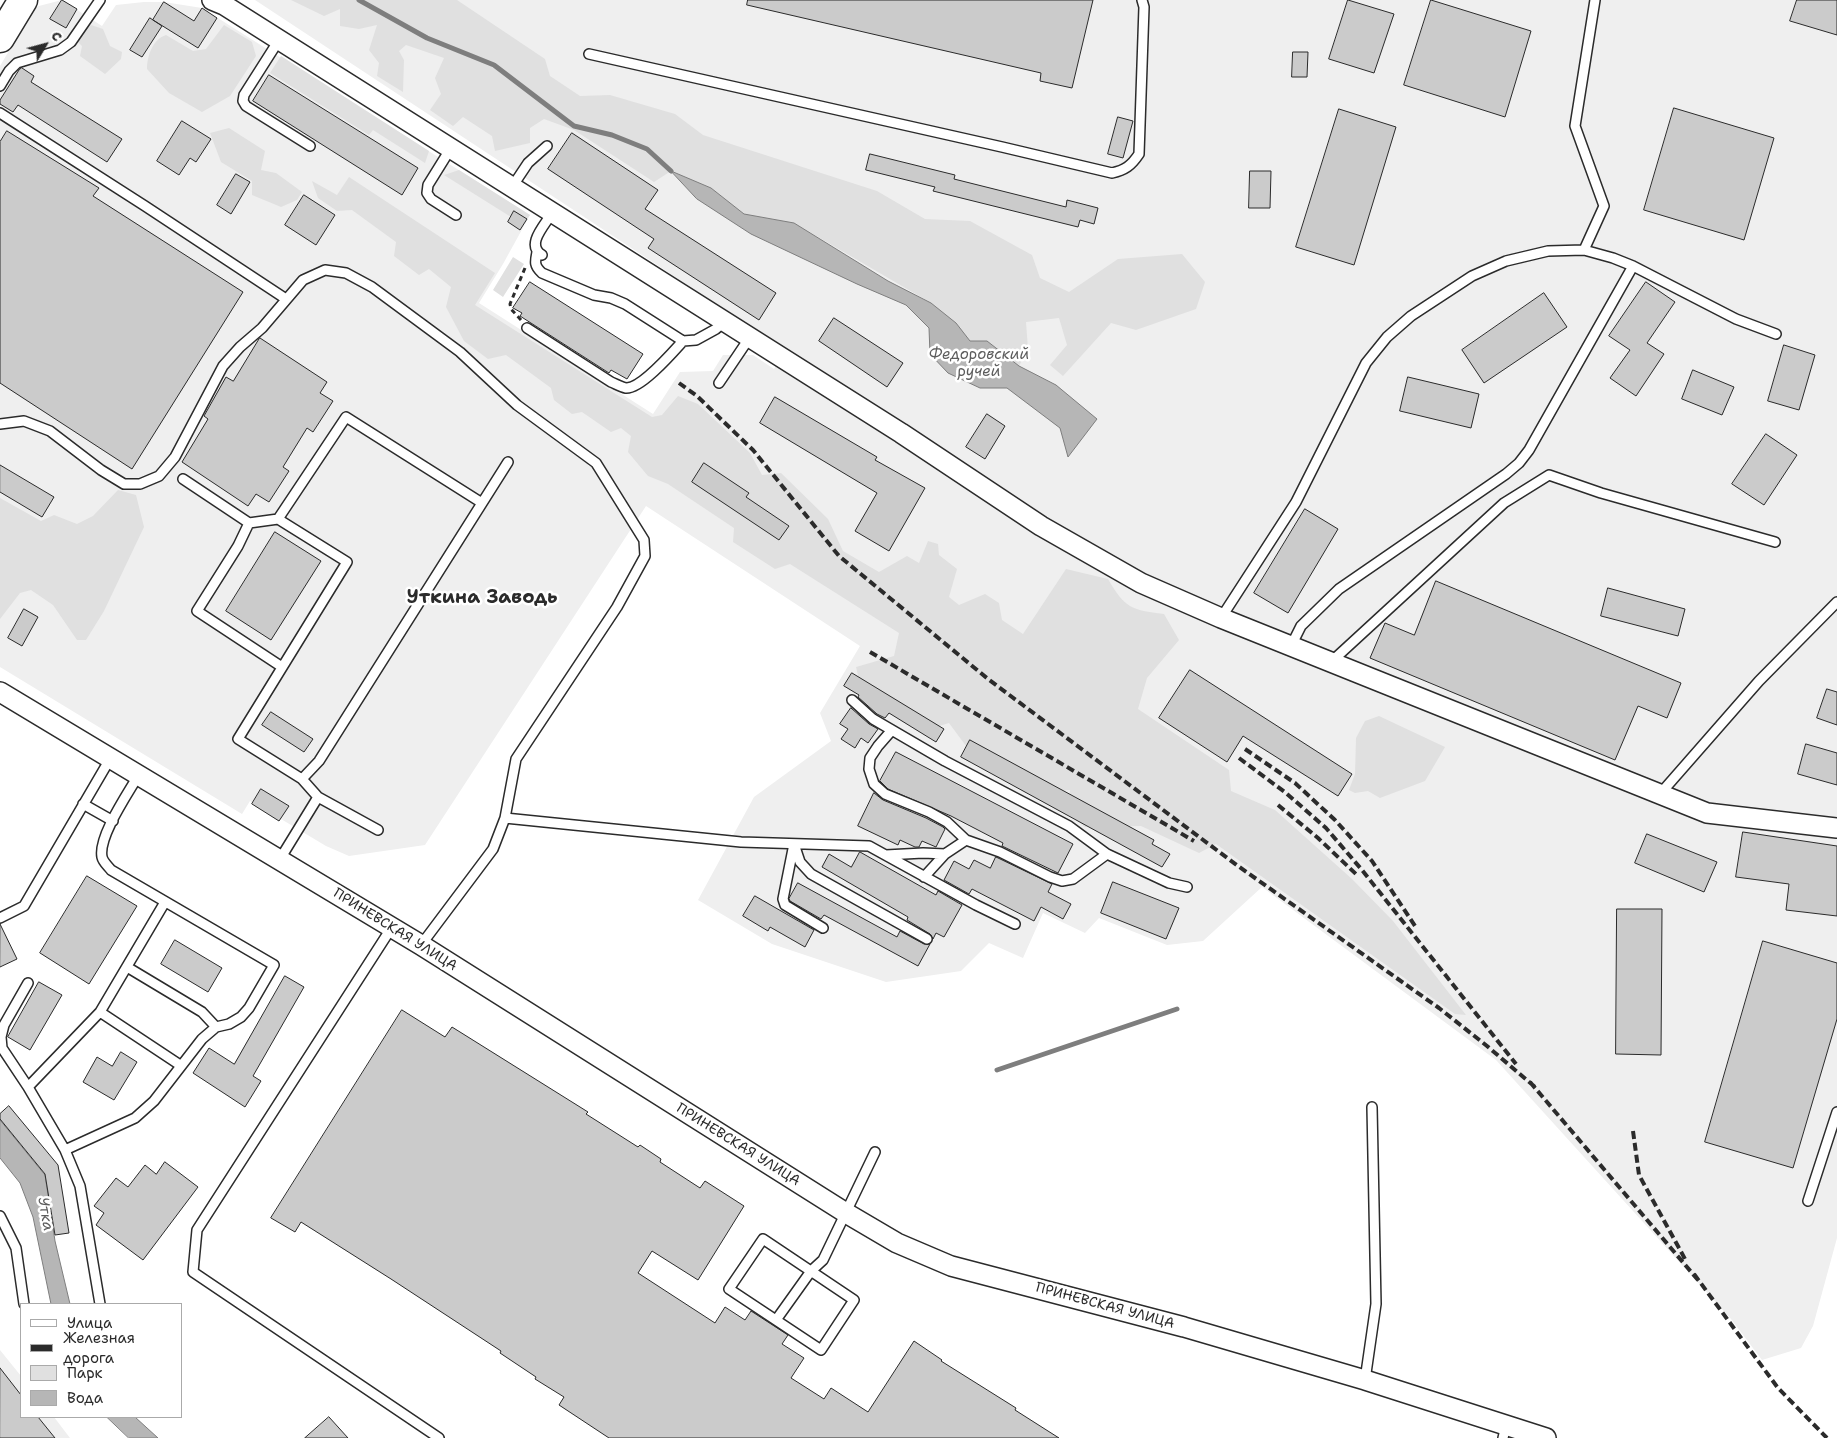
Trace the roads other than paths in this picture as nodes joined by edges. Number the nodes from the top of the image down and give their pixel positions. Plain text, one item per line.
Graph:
1 (4, 0) edge
2 (23, 0) edge
3 (100, 0) edge
4 (212, 0) edge
5 (1142, 0) edge
6 (1595, 0) edge
7 (0, 6) edge
8 (0, 38) edge
9 (279, 40) junction
10 (589, 54) dead end
11 (0, 86) edge
12 (0, 114) edge
13 (310, 146) dead end
14 (546, 146) dead end
15 (451, 148) junction
16 (512, 187) junction
17 (552, 213) junction
18 (456, 215) dead end
19 (1584, 250) junction
20 (1633, 266) junction
21 (286, 299) junction
22 (725, 321) junction
23 (526, 326) road end
24 (1776, 334) dead end
25 (750, 337) junction
26 (683, 341) junction
27 (719, 383) dead end
28 (0, 424) edge
29 (508, 462) dead end
30 (183, 479) dead end
31 (482, 503) junction
32 (278, 519) junction
33 (250, 523) junction
34 (1775, 542) dead end
35 (1837, 602) edge
36 (1221, 618) junction
37 (1291, 646) junction
38 (1331, 662) junction
39 (282, 667) junction
40 (0, 692) edge
41 (852, 700) dead end
42 (892, 730) junction
43 (110, 759) junction
44 (138, 776) junction
45 (302, 779) junction
46 (1660, 794) junction
47 (318, 797) junction
48 (83, 804) junction
49 (505, 818) junction
50 (113, 821) junction
51 (1837, 828) edge
52 (378, 830) dead end
53 (966, 840) junction
54 (794, 844) junction
55 (945, 854) junction
56 (1107, 854) junction
57 (886, 856) junction
58 (280, 859) junction
59 (924, 877) junction
60 (1187, 887) dead end
61 (165, 902) junction
62 (0, 918) edge
63 (1015, 924) dead end
64 (392, 927) junction
65 (823, 928) dead end
66 (927, 939) dead end
67 (421, 945) junction
68 (127, 967) junction
69 (28, 983) dead end
70 (100, 1012) junction
71 (216, 1028) junction
72 (180, 1065) junction
73 (28, 1087) junction
74 (1372, 1107) dead end
75 (1837, 1112) edge
76 (64, 1150) junction
77 (875, 1152) dead end
78 (1808, 1201) dead end
79 (846, 1213) junction
80 (0, 1216) edge
81 (811, 1271) junction
82 (24, 1303) edge
83 (100, 1303) edge
84 (776, 1320) junction
85 (1365, 1380) junction
86 (1505, 1432) edge
87 (439, 1438) edge
88 (1546, 1438) edge

1 - 7 main road
2 - 8 main road
3 - 11 lane
4 - 9 street
5 - 10 lane
6 - 19 lane
9 - 13 lane
9 - 15 street
12 - 21 lane
14 - 16 lane
15 - 16 street
15 - 18 lane
16 - 17 street
17 - 22 street
17 - 26 lane
19 - 20 lane
19 - 36 lane
20 - 24 lane
20 - 37 lane
21 - 28 lane
21 - 49 lane
22 - 25 street
22 - 26 lane
23 - 26 lane
25 - 27 lane
25 - 36 street
29 - 31 lane
30 - 33 lane
31 - 32 lane
31 - 45 lane
32 - 33 lane
32 - 39 lane
33 - 39 lane
34 - 38 lane
35 - 46 lane
36 - 37 street
37 - 38 street
38 - 46 street
39 - 45 lane
40 - 43 street, ПРИНЕВСКАЯ УЛИЦА
41 - 42 lane
42 - 53 lane
42 - 56 lane
43 - 44 street, ПРИНЕВСКАЯ УЛИЦА
43 - 48 lane
44 - 50 lane
44 - 58 street, ПРИНЕВСКАЯ УЛИЦА
45 - 47 lane
46 - 51 street
47 - 52 lane
47 - 58 lane
48 - 50 lane
48 - 62 lane
49 - 54 lane
49 - 67 lane
50 - 61 lane
53 - 55 lane
53 - 56 lane
54 - 57 lane
54 - 65 lane
54 - 66 lane
55 - 57 lane
55 - 59 lane
56 - 60 lane
57 - 59 lane
58 - 64 street, ПРИНЕВСКАЯ УЛИЦА
59 - 63 lane
61 - 68 lane
61 - 71 lane
64 - 67 street, ПРИНЕВСКАЯ УЛИЦА
64 - 87 lane
67 - 79 street, ПРИНЕВСКАЯ УЛИЦА
68 - 70 lane
68 - 71 lane
69 - 73 lane
70 - 72 lane
70 - 73 lane
71 - 72 lane
72 - 76 lane
73 - 76 lane
74 - 85 lane
75 - 78 lane
76 - 83 lane
77 - 79 lane
79 - 81 lane
79 - 85 street, ПРИНЕВСКАЯ УЛИЦА
80 - 82 lane
81 - 84 lane
81 - 84 lane
81 - 84 lane
85 - 86 street, ПРИНЕВСКАЯ УЛИЦА
86 - 88 street, ПРИНЕВСКАЯ УЛИЦА

